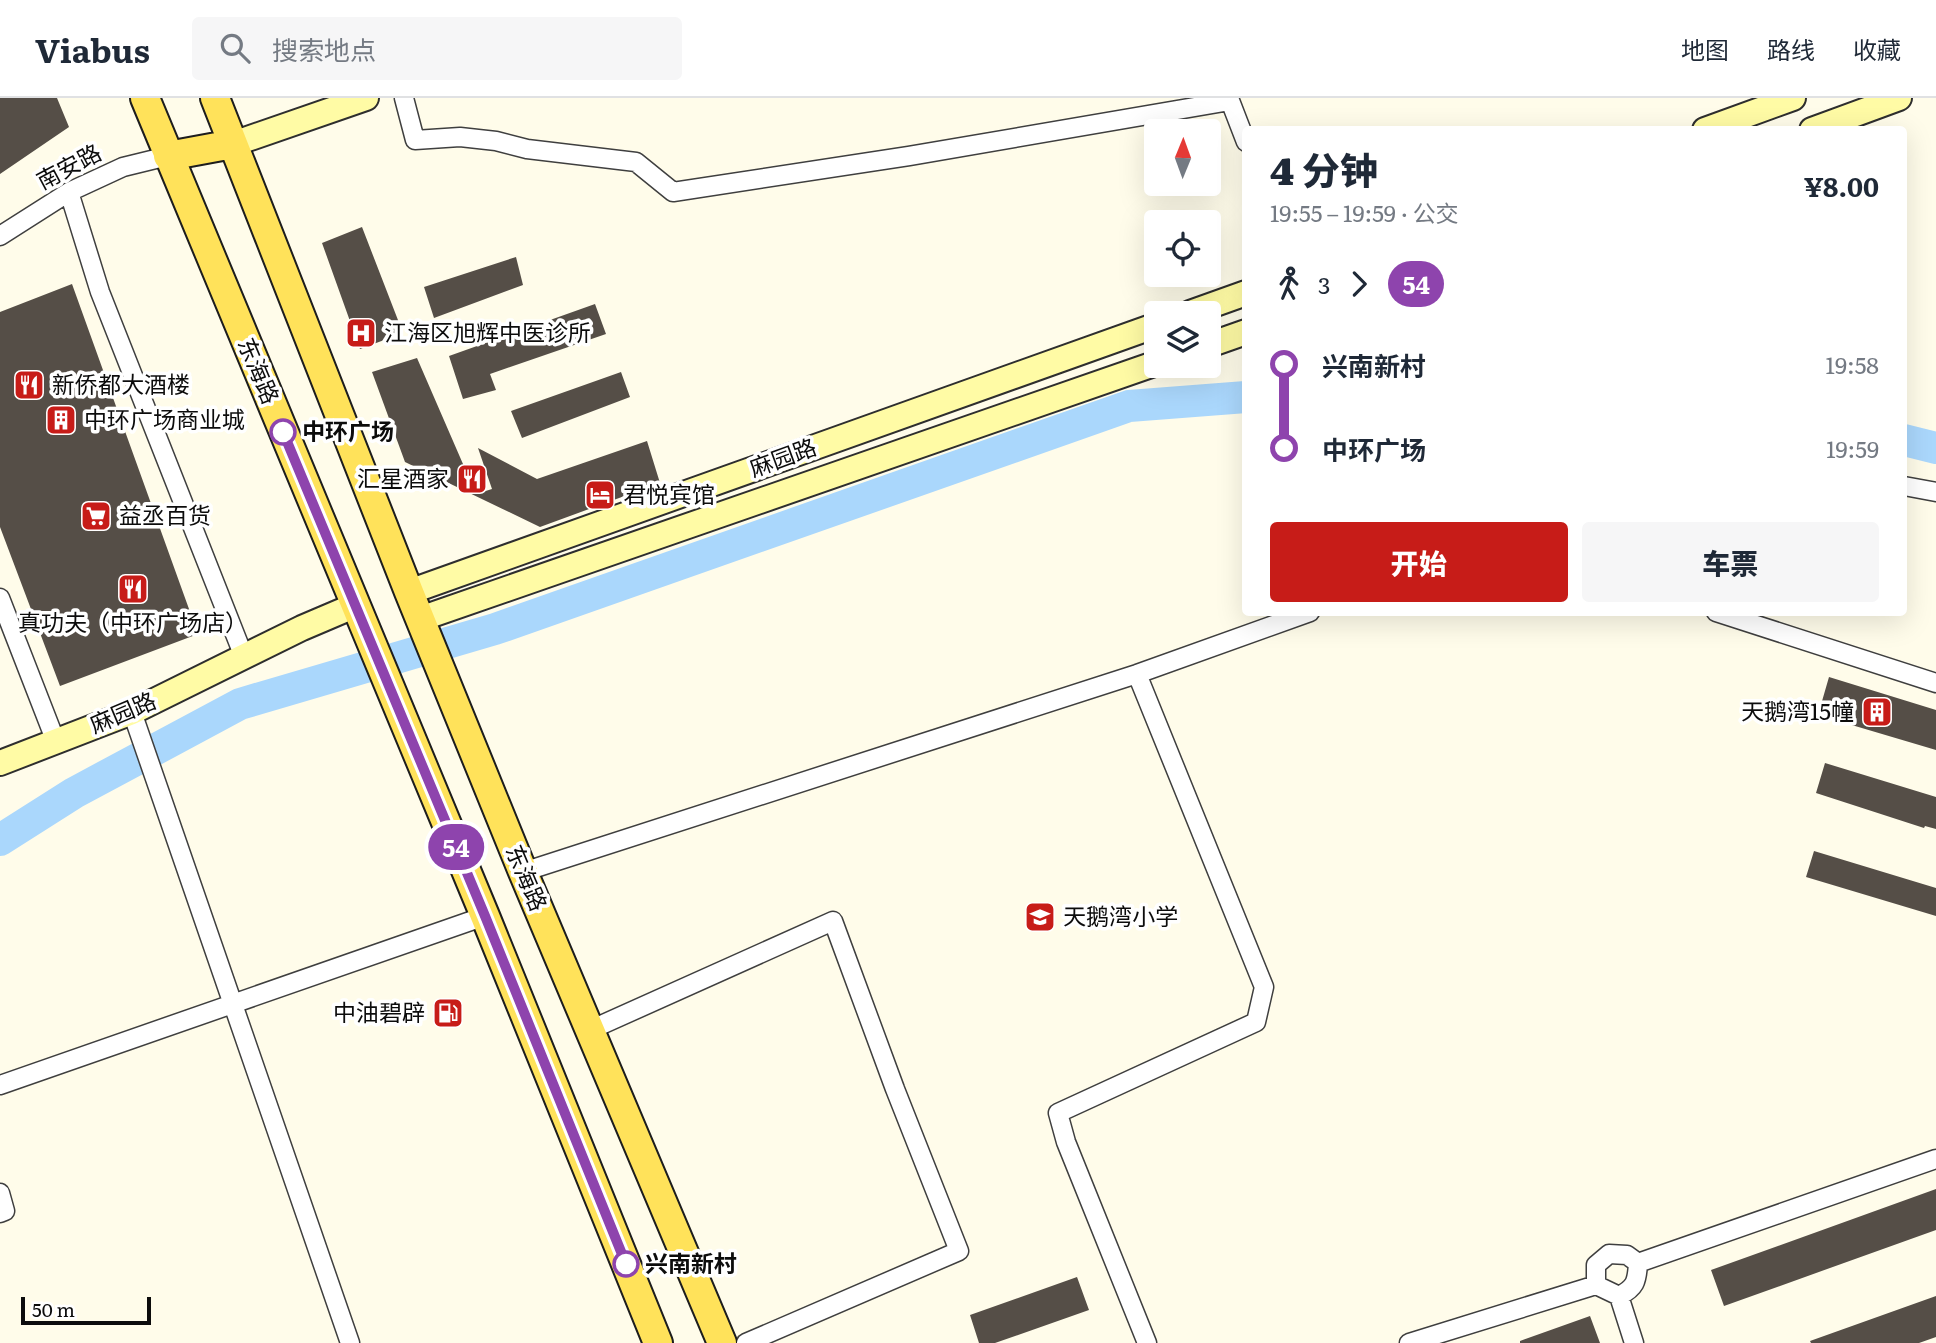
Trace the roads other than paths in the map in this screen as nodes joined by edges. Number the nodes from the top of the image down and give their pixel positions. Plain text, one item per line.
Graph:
1 (145, 98) edge
2 (215, 98) edge
3 (366, 98) edge
4 (404, 98) edge
5 (1793, 98) edge
6 (1899, 98) edge
7 (1229, 100) edge
8 (1716, 126) edge
9 (1823, 126) edge
10 (1242, 132) edge
11 (233, 144) junction
12 (168, 156) junction
13 (69, 192) junction
14 (0, 236) edge
15 (1242, 294) edge
16 (1221, 302) edge
17 (1144, 330) edge
18 (1242, 333) edge
19 (1221, 341) edge
20 (1144, 368) edge
21 (1907, 487) edge
22 (1936, 492) edge
23 (409, 592) junction
24 (0, 598) edge
25 (356, 606) junction
26 (1299, 616) edge
27 (1729, 616) edge
28 (420, 619) junction
29 (244, 657) junction
30 (1137, 674) junction
31 (1936, 683) edge
32 (132, 712) junction
33 (56, 742) junction
34 (0, 763) edge
35 (523, 872) junction
36 (485, 916) junction
37 (233, 1004) junction
38 (590, 1030) junction
39 (0, 1085) edge
40 (1936, 1159) edge
41 (0, 1193) edge
42 (0, 1213) edge
43 (1638, 1264) junction
44 (1597, 1285) junction
45 (1619, 1296) junction
46 (350, 1343) edge
47 (658, 1343) edge
48 (722, 1343) edge
49 (746, 1343) edge
50 (1147, 1343) edge
51 (1409, 1343) edge
52 (1634, 1343) edge

1 - 12 main road, 东海路
2 - 11 main road, 东海路
3 - 11 street
4 - 7 street
5 - 8 street
6 - 9 street
7 - 10 street
11 - 12 main road
11 - 23 main road, 东海路
12 - 13 street, 南安路
12 - 25 main road, 东海路
13 - 14 street, 南安路
13 - 29 street
15 - 16 street
17 - 23 street, 麻园路
18 - 19 street
20 - 28 street, 麻园路
21 - 22 street
23 - 28 main road, 东海路
24 - 33 street
25 - 29 street, 麻园路
25 - 36 main road, 东海路
26 - 30 street
27 - 31 street
28 - 35 main road, 东海路
29 - 32 street, 麻园路
30 - 35 street
30 - 50 street
32 - 33 street, 麻园路
32 - 37 street
33 - 34 street, 麻园路
35 - 38 main road, 东海路
36 - 37 street
36 - 47 main road, 东海路
37 - 39 street
37 - 46 street
38 - 48 main road, 东海路
38 - 49 street
40 - 43 street
41 - 42 street
43 - 44 street
43 - 45 street
44 - 45 street
44 - 51 street
45 - 52 street

